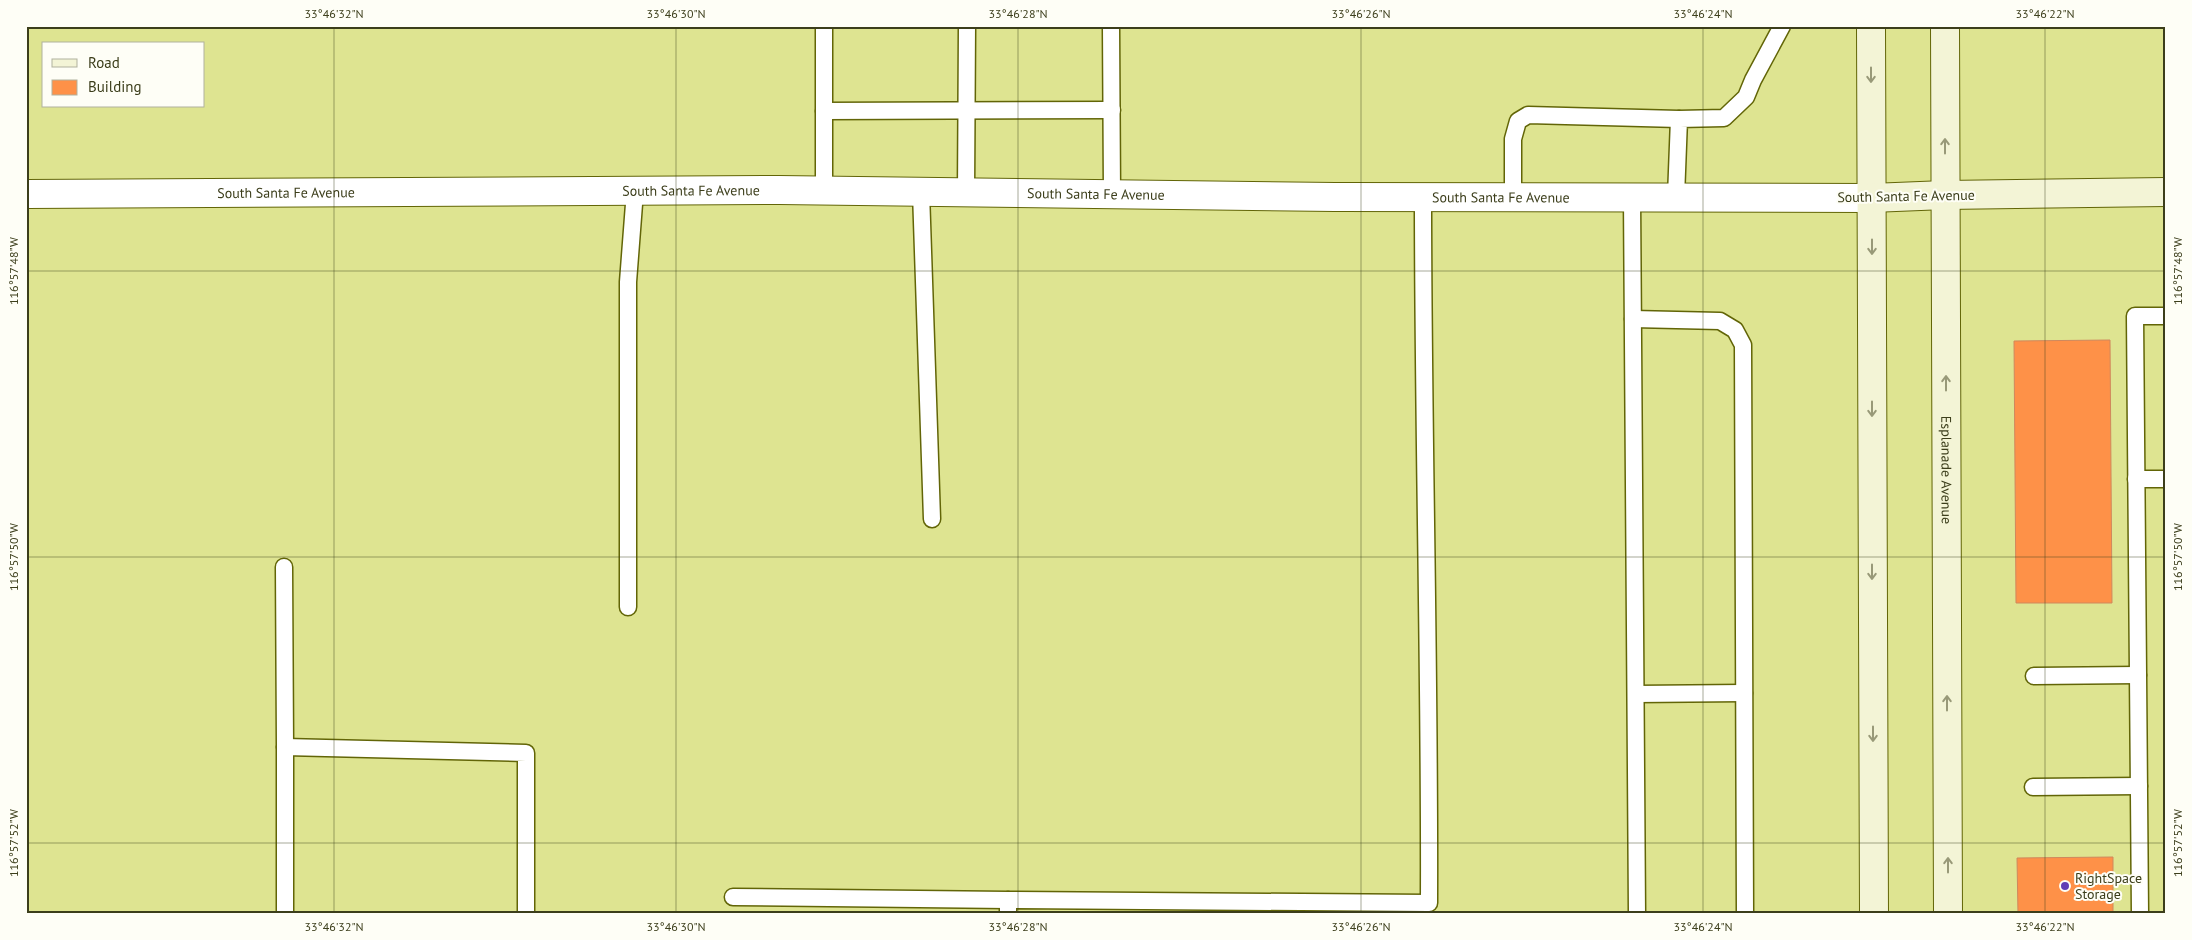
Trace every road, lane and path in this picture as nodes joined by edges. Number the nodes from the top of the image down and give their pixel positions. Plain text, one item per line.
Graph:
1 (824, 26) edge
2 (967, 26) edge
3 (1111, 26) edge
4 (1782, 26) edge
5 (1871, 26) edge
6 (1945, 26) edge
7 (1112, 110) junction
8 (824, 111) junction
9 (966, 112) junction
10 (1679, 119) junction
11 (824, 190) junction
12 (635, 191) junction
13 (921, 192) junction
14 (966, 192) junction
15 (2166, 192) edge
16 (26, 194) edge
17 (1112, 194) junction
18 (1945, 195) junction
19 (1424, 197) junction
20 (1513, 197) junction
21 (1632, 197) junction
22 (1676, 197) junction
23 (1872, 198) junction
24 (2166, 316) edge
25 (1633, 319) junction
26 (2136, 479) junction
27 (2166, 479) edge
28 (932, 520) dead end
29 (284, 567) dead end
30 (628, 608) dead end
31 (2138, 675) junction
32 (2034, 676) dead end
33 (1744, 693) junction
34 (1636, 694) junction
35 (285, 747) junction
36 (2139, 786) junction
37 (2033, 787) dead end
38 (733, 897) dead end
39 (1008, 907) edge
40 (285, 914) edge
41 (526, 914) edge
42 (1637, 914) edge
43 (1745, 914) edge
44 (1874, 914) edge
45 (1948, 914) edge
46 (2140, 914) edge

1 - 8 lane
2 - 9 lane
3 - 7 lane
4 - 10 lane
5 -> 23 main road
18 -> 6 main road, Esplanade Avenue
7 - 9 lane
7 - 17 lane
8 - 9 lane
8 - 11 lane
9 - 14 lane
10 - 20 lane
10 - 22 lane
11 - 12 street, South Santa Fe Avenue
11 - 13 street, South Santa Fe Avenue
12 - 16 street, South Santa Fe Avenue
12 - 30 lane
13 - 14 street, South Santa Fe Avenue
13 - 28 lane
14 - 17 street, South Santa Fe Avenue
15 - 18 main road, South Santa Fe Avenue
17 - 19 street, South Santa Fe Avenue
18 - 23 main road, South Santa Fe Avenue
45 -> 18 main road, Esplanade Avenue
19 - 20 street, South Santa Fe Avenue
19 - 39 lane
20 - 21 street, South Santa Fe Avenue
21 - 22 street, South Santa Fe Avenue
21 - 25 lane
22 - 23 street, South Santa Fe Avenue
23 -> 44 main road
24 - 26 lane
25 - 33 lane
25 - 34 lane
26 - 27 lane
26 - 31 lane
29 - 35 lane
31 - 32 lane
31 - 36 lane
33 - 34 lane
33 - 43 lane
34 - 42 lane
35 - 40 lane
35 - 41 lane
36 - 37 lane
36 - 46 lane
38 - 39 lane

